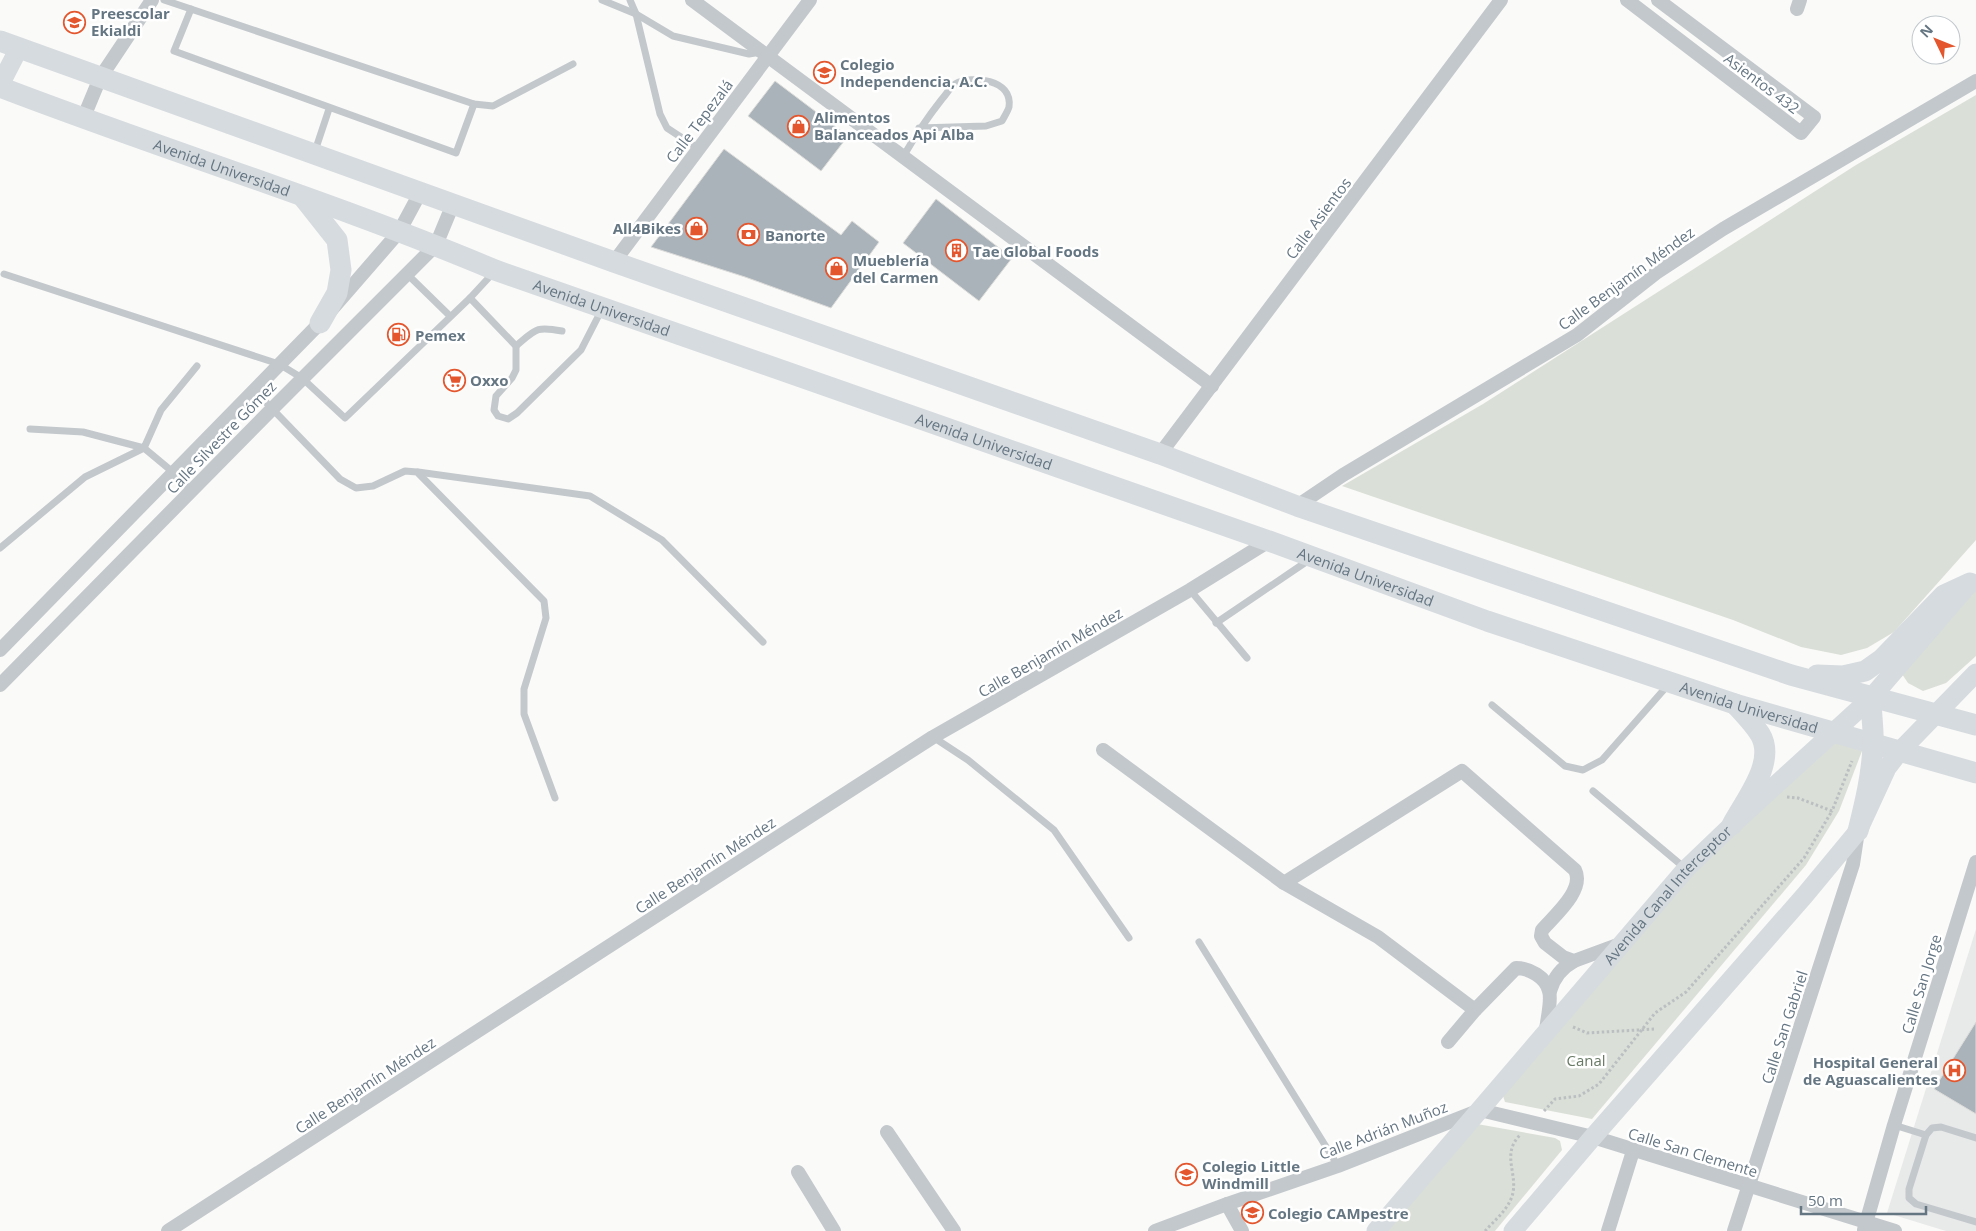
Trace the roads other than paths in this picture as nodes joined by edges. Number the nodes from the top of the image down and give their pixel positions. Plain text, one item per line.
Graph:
1 (152, 0) edge
2 (164, 0) edge
3 (602, 0) edge
4 (630, 0) edge
5 (692, 0) edge
6 (810, 0) edge
7 (1501, 0) edge
8 (1627, 0) edge
9 (1658, 0) edge
10 (191, 9) junction
11 (636, 14) junction
12 (1713, 41) junction
13 (9, 44) edge
14 (764, 54) junction
15 (1703, 58) junction
16 (573, 64) dead end
17 (100, 78) junction
18 (1976, 81) edge
19 (0, 86) edge
20 (474, 104) junction
21 (330, 108) junction
22 (83, 119) junction
23 (919, 128) junction
24 (699, 149) junction
25 (314, 154) junction
26 (902, 158) junction
27 (420, 193) junction
28 (303, 197) junction
29 (453, 204) junction
30 (398, 232) junction
31 (436, 245) junction
32 (614, 262) junction
33 (496, 270) junction
34 (4, 274) dead end
35 (407, 274) junction
36 (470, 298) junction
37 (603, 307) junction
38 (450, 316) junction
39 (320, 323) junction
40 (562, 331) dead end
41 (516, 346) junction
42 (278, 364) junction
43 (196, 366) dead end
44 (302, 378) junction
45 (1212, 386) junction
46 (254, 390) junction
47 (272, 408) junction
48 (30, 429) dead end
49 (144, 448) junction
50 (1160, 454) junction
51 (417, 472) junction
52 (174, 473) junction
53 (191, 491) junction
54 (1297, 506) junction
55 (1268, 541) junction
56 (0, 548) edge
57 (1313, 558) junction
58 (1973, 579) edge
59 (1190, 590) junction
60 (1216, 623) junction
61 (763, 642) dead end
62 (0, 650) edge
63 (1247, 658) dead end
64 (1976, 672) edge
65 (1791, 674) junction
66 (1670, 683) junction
67 (0, 685) edge
68 (1871, 698) junction
69 (1735, 704) junction
70 (1492, 705) dead end
71 (1934, 715) junction
72 (1976, 726) edge
73 (1835, 732) junction
74 (933, 738) junction
75 (1873, 743) junction
76 (1103, 750) dead end
77 (1900, 751) junction
78 (1976, 773) edge
79 (1593, 791) dead end
80 (555, 798) dead end
81 (1732, 825) junction
82 (1858, 831) junction
83 (1976, 862) edge
84 (1686, 869) junction
85 (1284, 883) junction
86 (1129, 938) dead end
87 (1199, 942) dead end
88 (1622, 943) junction
89 (1574, 961) junction
90 (1550, 991) junction
91 (1474, 1010) junction
92 (1546, 1030) junction
93 (1448, 1042) dead end
94 (1480, 1110) junction
95 (1894, 1125) junction
96 (887, 1132) dead end
97 (1926, 1135) junction
98 (1593, 1137) junction
99 (1976, 1138) edge
100 (1633, 1151) junction
101 (1338, 1166) junction
102 (798, 1172) dead end
103 (1749, 1186) junction
104 (1227, 1204) junction
105 (1976, 1222) edge
106 (1865, 1227) edge
107 (168, 1231) edge
108 (834, 1231) edge
109 (954, 1231) edge
110 (1156, 1231) edge
111 (1242, 1231) edge
112 (1376, 1231) edge
113 (1513, 1231) edge
114 (1608, 1231) edge
115 (1734, 1231) edge
116 (1895, 1231) edge

1 - 17 street
2 - 10 lane
3 - 11 lane
4 - 11 lane
5 - 14 street
6 - 14 street, Calle Tepezalá
7 - 45 street, Calle Asientos
8 - 15 street, Asientos 432
9 - 12 street, Asientos 432
10 - 20 lane
10 - 21 lane
11 - 14 lane
11 - 24 lane
12 - 15 street
12 - 15 street, Asientos 432
13 - 17 main road
13 - 19 street
14 - 24 street, Calle Tepezalá
14 - 26 street
16 - 20 lane
17 - 22 street
17 - 25 main road
18 - 54 street, Calle Benjamín Méndez
19 - 22 main road, Avenida Universidad
20 - 21 lane
21 - 25 lane
22 - 28 main road, Avenida Universidad
23 - 23 lane
23 - 26 lane
24 - 32 street, Calle Tepezalá
25 - 27 main road
26 - 45 street
27 - 29 main road
27 - 30 street, Calle Silvestre Gómez
28 - 30 main road, Avenida Universidad
28 - 39 main road
29 - 31 street, Calle Silvestre Gómez
29 - 32 main road
30 - 31 main road, Avenida Universidad
30 - 39 street, Calle Silvestre Gómez
31 - 33 main road, Avenida Universidad
31 - 35 street, Calle Silvestre Gómez
32 - 50 main road
33 - 36 lane
33 - 37 main road, Avenida Universidad
34 - 42 lane
35 - 38 lane
35 - 44 street, Calle Silvestre Gómez
36 - 38 lane
36 - 41 lane
37 - 41 lane
37 - 55 main road, Avenida Universidad
38 - 44 lane
39 - 42 street, Calle Silvestre Gómez
40 - 41 lane
42 - 44 lane
42 - 46 street, Calle Silvestre Gómez
43 - 49 lane
44 - 47 street, Calle Silvestre Gómez
45 - 50 street, Calle Asientos
46 - 47 lane
46 - 52 street, Calle Silvestre Gómez
47 - 51 lane
47 - 53 street, Calle Silvestre Gómez
48 - 49 lane
49 - 52 lane
49 - 56 lane
50 - 54 main road
51 - 61 lane
51 - 80 lane
52 - 53 lane
52 - 62 street, Calle Silvestre Gómez
53 - 67 street, Calle Silvestre Gómez
54 - 65 main road
55 - 57 main road, Avenida Universidad
55 - 59 street, Calle Benjamín Méndez
57 - 60 lane
57 - 66 main road, Avenida Universidad
58 - 65 main road
58 - 68 street, Avenida Canal Interceptor
59 - 60 lane
59 - 74 street, Calle Benjamín Méndez
60 - 63 lane
64 - 71 street
65 - 68 main road
66 - 69 main road, Avenida Universidad
66 - 70 lane
68 - 71 main road
68 - 73 street, Avenida Canal Interceptor
68 - 75 main road
69 - 73 main road, Avenida Universidad
69 - 81 main road
71 - 72 main road
71 - 77 street
73 - 75 main road, Avenida Universidad
73 - 81 street, Avenida Canal Interceptor
74 - 86 lane
74 - 107 street, Calle Benjamín Méndez
75 - 77 main road, Avenida Universidad
75 - 82 main road
76 - 85 street
77 - 78 main road, Avenida Universidad
77 - 82 street
79 - 84 lane
81 - 84 street, Avenida Canal Interceptor
82 - 98 street
82 - 103 street, Calle San Gabriel
83 - 95 street, Calle San Jorge
84 - 88 street, Avenida Canal Interceptor
85 - 89 street
85 - 91 street
87 - 101 lane
88 - 89 street
88 - 92 street, Avenida Canal Interceptor
89 - 90 street
90 - 91 street
90 - 92 street
91 - 93 street
92 - 94 street, Avenida Canal Interceptor
94 - 98 street, Calle San Clemente
94 - 101 street, Calle Adrián Muñoz
94 - 112 street, Avenida Canal Interceptor
95 - 97 lane
95 - 106 street, Calle San Jorge
96 - 109 street
97 - 99 lane
97 - 105 lane
98 - 100 street, Calle San Clemente
98 - 113 street
100 - 103 street, Calle San Clemente
100 - 114 street
101 - 104 street, Calle Adrián Muñoz
102 - 108 street
103 - 106 street, Calle San Clemente
103 - 115 street, Calle San Gabriel
104 - 110 street, Calle Adrián Muñoz
104 - 111 street
106 - 116 street, Calle San Clemente

